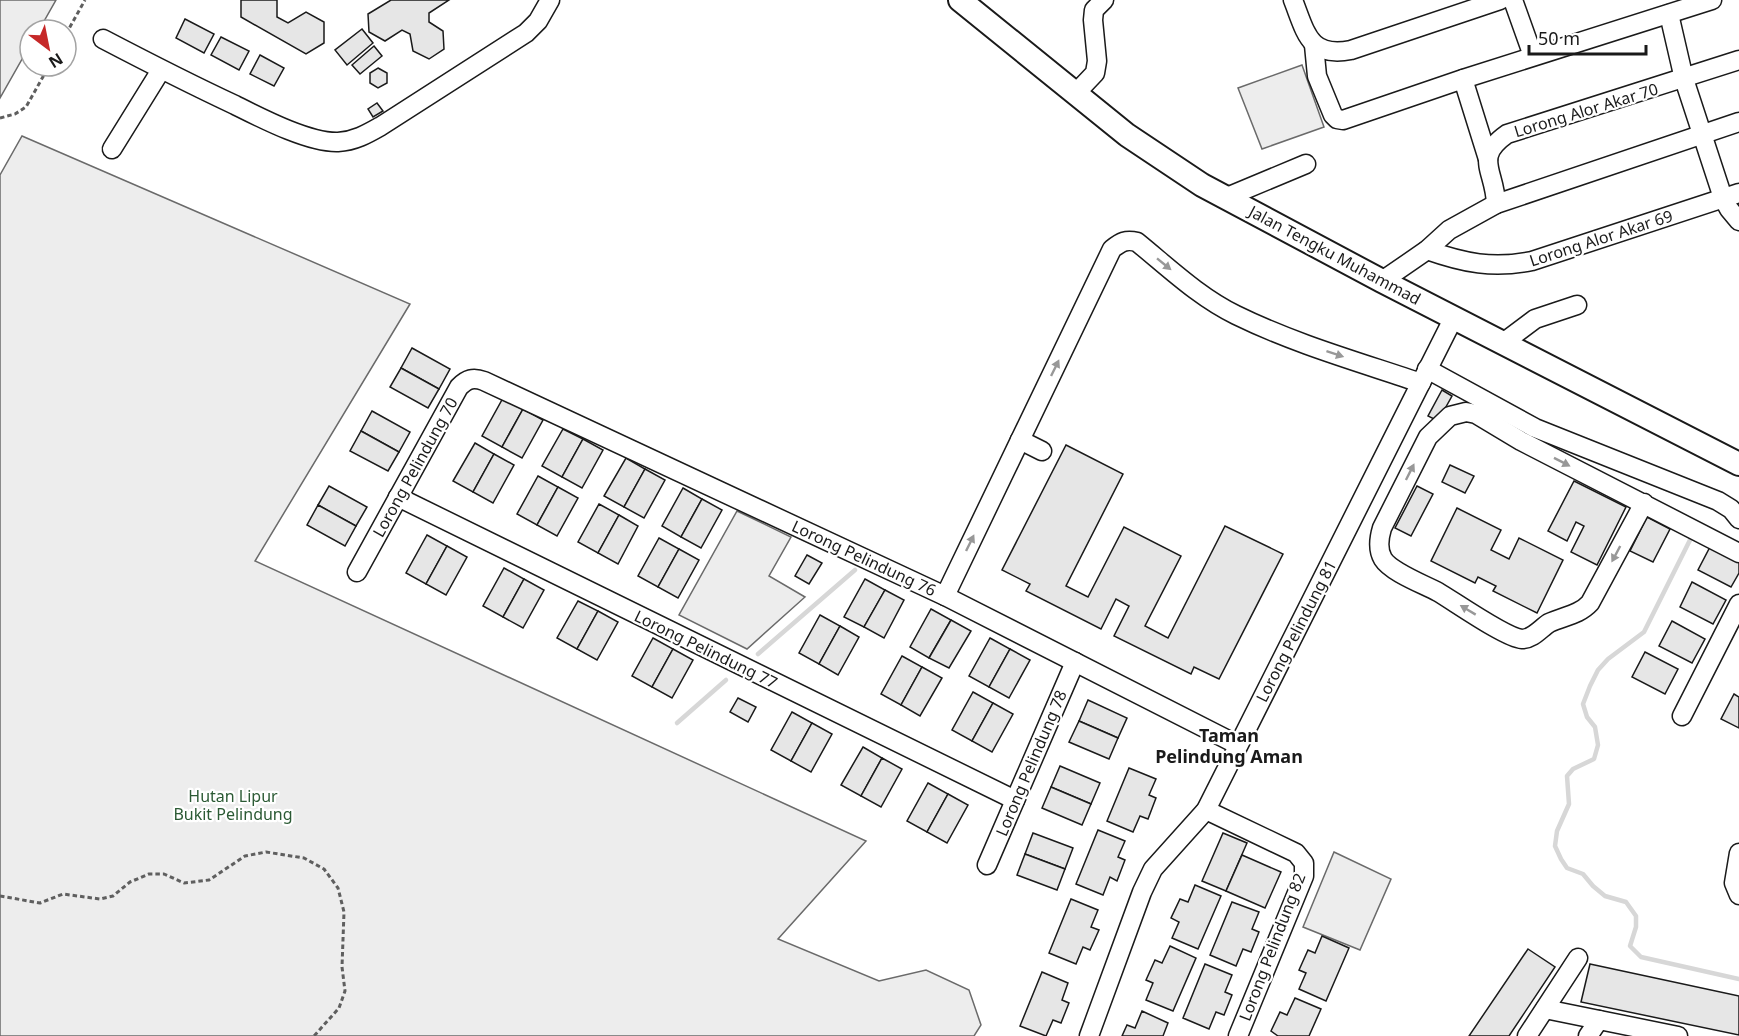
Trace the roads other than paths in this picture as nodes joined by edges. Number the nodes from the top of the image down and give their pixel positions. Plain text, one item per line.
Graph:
1 (550, 0) edge
2 (960, 0) edge
3 (978, 0) edge
4 (1104, 0) edge
5 (1293, 0) edge
6 (1500, 0) edge
7 (1513, 0) edge
8 (1712, 0) edge
9 (1669, 14) junction
10 (1000, 31) junction
11 (103, 39) dead end
12 (1314, 45) junction
13 (1533, 56) junction
14 (1739, 60) edge
15 (161, 70) junction
16 (1463, 79) junction
17 (1684, 79) junction
18 (1076, 93) junction
19 (1739, 122) edge
20 (1703, 135) junction
21 (112, 149) dead end
22 (1488, 159) junction
23 (1306, 164) dead end
24 (1731, 195) edge
25 (1227, 197) junction
26 (1496, 204) junction
27 (1739, 221) edge
28 (1427, 250) junction
29 (1382, 281) junction
30 (1576, 305) dead end
31 (1454, 317) junction
32 (1503, 343) junction
33 (1424, 376) junction
34 (484, 381) joint
35 (1401, 421) junction
36 (1428, 437) junction
37 (1020, 440) junction
38 (1042, 451) dead end
39 (1739, 464) edge
40 (398, 497) junction
41 (1644, 502) junction
42 (1739, 519) edge
43 (1739, 553) edge
44 (357, 573) dead end
45 (945, 596) junction
46 (1739, 604) edge
47 (1075, 662) junction
48 (1682, 716) dead end
49 (1238, 745) junction
50 (1015, 800) junction
51 (1206, 810) junction
52 (1739, 853) edge
53 (987, 865) dead end
54 (1737, 889) edge
55 (1578, 958) dead end
56 (1545, 1009) junction
57 (1599, 1020) junction
58 (1656, 1034) edge
59 (1089, 1036) edge
60 (1238, 1036) edge
61 (1527, 1036) edge
62 (1588, 1036) edge
63 (1678, 1036) edge

1 - 15 street
2 - 10 main road, Jalan Tengku Muhammad
3 - 10 main road
4 - 18 street
5 - 12 street
6 - 12 street
7 - 13 street
8 - 9 street
9 - 13 street
9 - 17 street
10 - 18 main road, Jalan Tengku Muhammad
11 - 15 street
12 - 16 street
13 - 16 street
14 - 17 street, Lorong Alor Akar 70
15 - 21 street
16 - 22 street
17 - 20 street
17 - 22 street, Lorong Alor Akar 70
18 - 25 main road, Jalan Tengku Muhammad
19 - 20 street
20 - 24 street
20 - 26 street
22 - 26 street
23 - 25 street
24 - 27 street
24 - 28 street, Lorong Alor Akar 69
25 - 29 main road, Jalan Tengku Muhammad
26 - 28 street
28 - 29 street
29 - 31 main road, Jalan Tengku Muhammad
30 - 32 street
31 - 32 main road, Jalan Tengku Muhammad
31 - 33 street, Lorong Pelindung 81
32 - 39 main road, Jalan Tengku Muhammad
33 - 35 street, Lorong Pelindung 81
37 -> 33 street
33 - 42 street
34 - 40 street, Lorong Pelindung 70
34 - 45 street, Lorong Pelindung 76
35 - 36 street
35 - 49 street, Lorong Pelindung 81
36 -> 41 street
41 -> 36 street
37 - 38 street
45 -> 37 street
40 - 44 street, Lorong Pelindung 70
40 - 50 street, Lorong Pelindung 77
41 - 43 street
45 - 47 street, Lorong Pelindung 76
46 - 48 street
47 - 49 street, Lorong Pelindung 76
47 - 50 street, Lorong Pelindung 78
49 - 51 street, Lorong Pelindung 81
50 - 53 street, Lorong Pelindung 78
51 - 59 street, Lorong Pelindung 81
51 - 60 street, Lorong Pelindung 82
52 - 54 street
55 - 56 street
56 - 57 street
56 - 61 street
57 - 58 street
57 - 62 street
58 - 63 street

